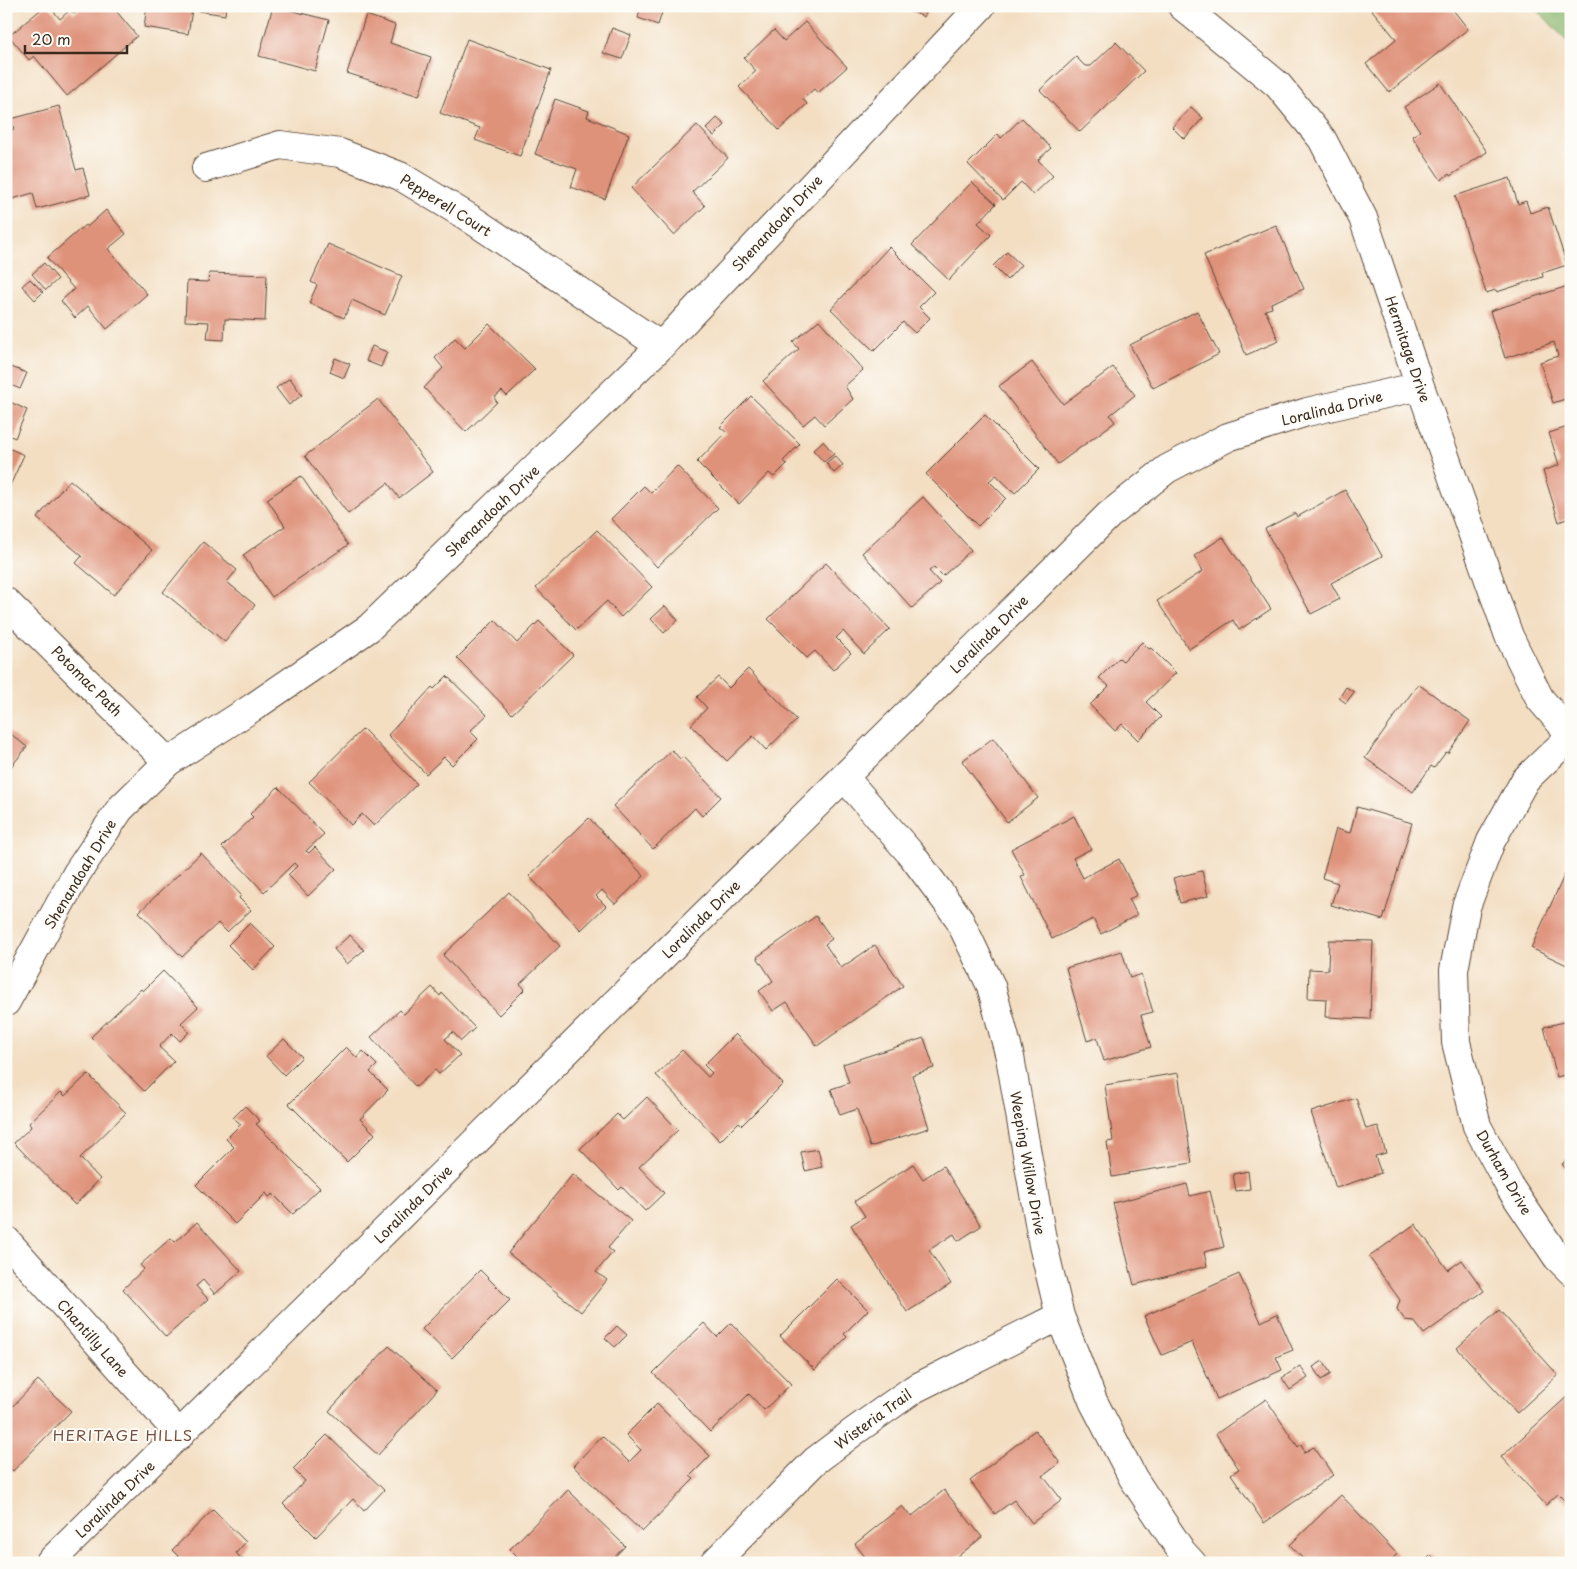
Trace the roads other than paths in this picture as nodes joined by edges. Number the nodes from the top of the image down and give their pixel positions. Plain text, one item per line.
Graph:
1 (981, 6) edge
2 (1182, 6) edge
3 (206, 168) dead end
4 (662, 346) junction
5 (1420, 386) junction
6 (6, 602) edge
7 (1571, 736) edge
8 (168, 762) junction
9 (844, 777) junction
10 (6, 1002) edge
11 (6, 1240) edge
12 (1571, 1271) edge
13 (1060, 1316) junction
14 (180, 1435) junction
15 (50, 1563) edge
16 (714, 1563) edge
17 (1192, 1563) edge

1 - 4 street, Shenandoah Drive
2 - 5 street, Hermitage Drive
3 - 4 street, Pepperell Court
4 - 8 street, Shenandoah Drive
5 - 7 street, Hermitage Drive
5 - 9 street, Loralinda Drive
6 - 8 street, Potomac Path
7 - 12 street, Durham Drive
8 - 10 street, Shenandoah Drive
9 - 13 street, Weeping Willow Drive
9 - 14 street, Loralinda Drive
11 - 14 street, Chantilly Lane
13 - 16 street, Wisteria Trail
13 - 17 street, Weeping Willow Drive
14 - 15 street, Loralinda Drive

